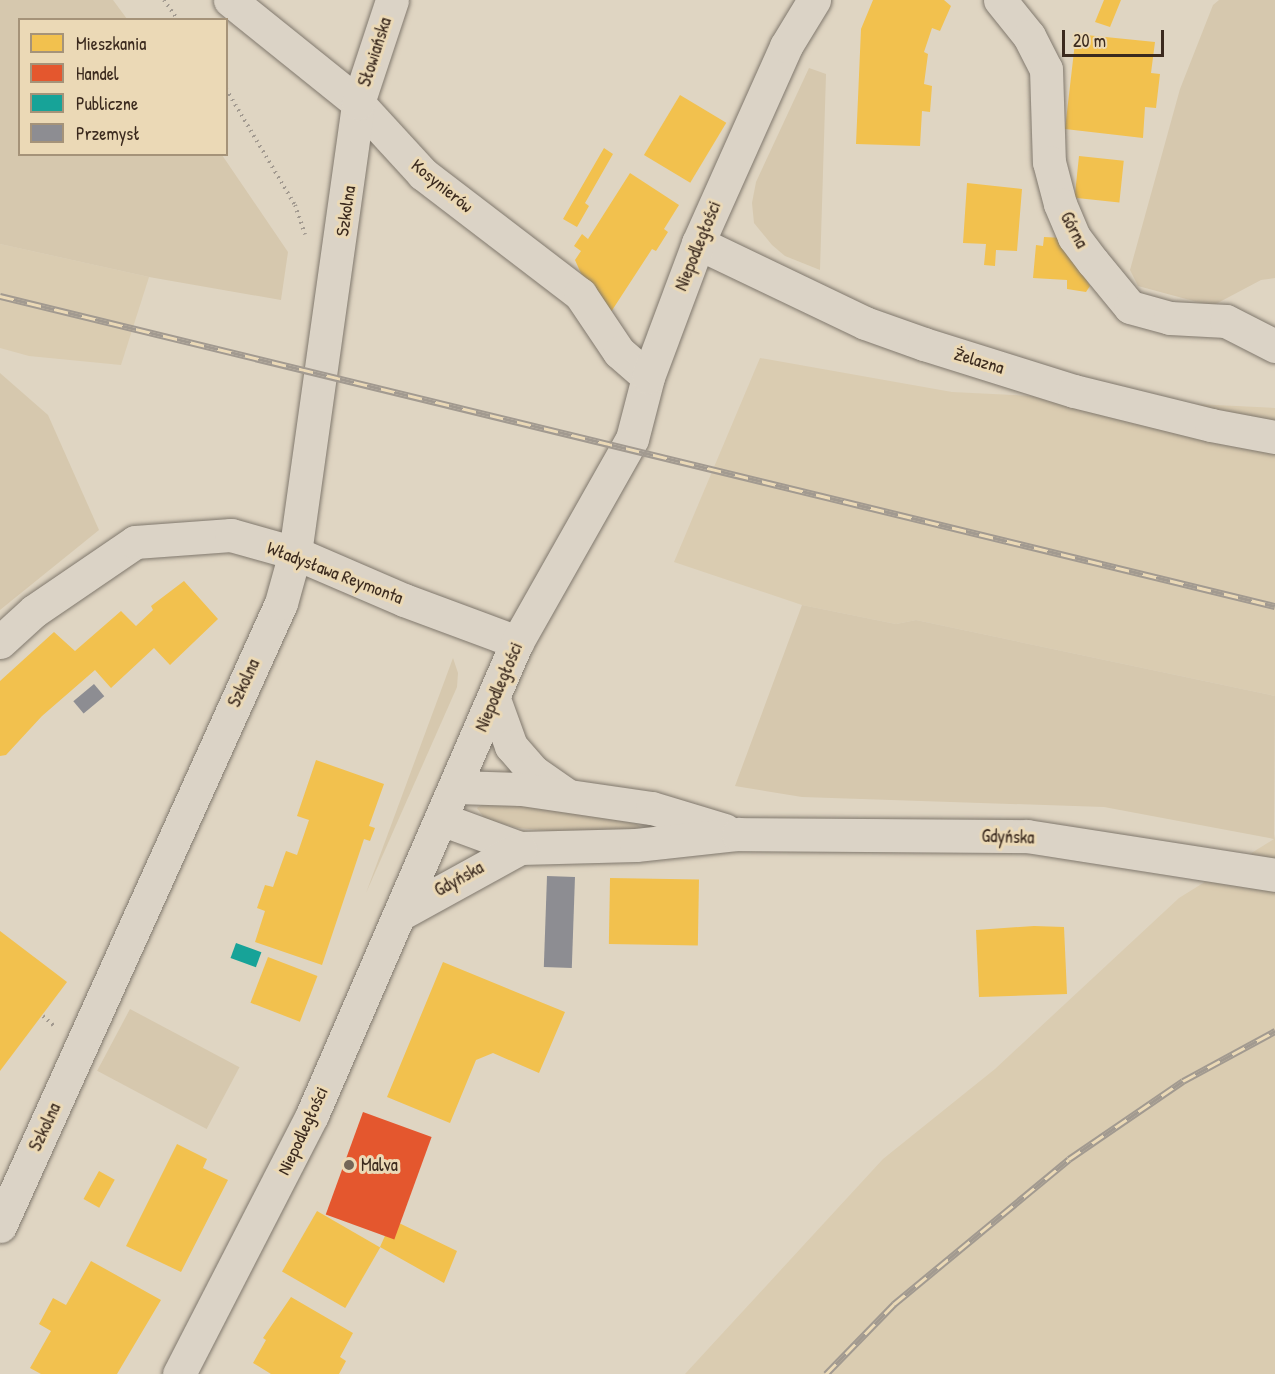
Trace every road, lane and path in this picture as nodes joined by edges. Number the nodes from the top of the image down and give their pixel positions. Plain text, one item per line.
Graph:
1 (164, 0) edge
2 (230, 0) edge
3 (392, 0) edge
4 (814, 0) edge
5 (1000, 0) edge
6 (177, 18) edge
7 (228, 92) edge
8 (358, 103) junction
9 (306, 238) dead end
10 (698, 243) junction
11 (1275, 346) edge
12 (648, 377) junction
13 (1275, 437) edge
14 (295, 553) junction
15 (0, 642) edge
16 (517, 642) junction
17 (494, 699) junction
18 (455, 787) junction
19 (568, 795) junction
20 (441, 819) junction
21 (738, 834) junction
22 (520, 848) junction
23 (1275, 875) edge
24 (400, 914) junction
25 (0, 1226) edge
26 (178, 1374) edge

1 - 6 path
2 - 8 street, Kosynierów
3 - 8 street, Słowiańska
4 - 10 street, Niepodległości
5 - 11 street, Górna
7 - 9 path
8 - 12 street, Kosynierów
8 - 14 street, Szkolna
10 - 12 street, Niepodległości
10 - 13 street, Żelazna
12 - 16 street, Niepodległości
14 - 15 street, Władysława Reymonta
14 - 16 street, Władysława Reymonta
14 - 25 street, Szkolna
16 - 17 street, Niepodległości
17 - 18 street, Niepodległości
17 - 19 street, Gdyńska
18 - 19 street, Gdyńska
18 - 20 street, Niepodległości
19 - 21 street, Gdyńska
20 - 22 street, Gdyńska
20 - 24 street, Niepodległości
21 - 22 street, Gdyńska
21 - 23 street, Gdyńska
22 - 24 street, Gdyńska
24 - 26 street, Niepodległości

